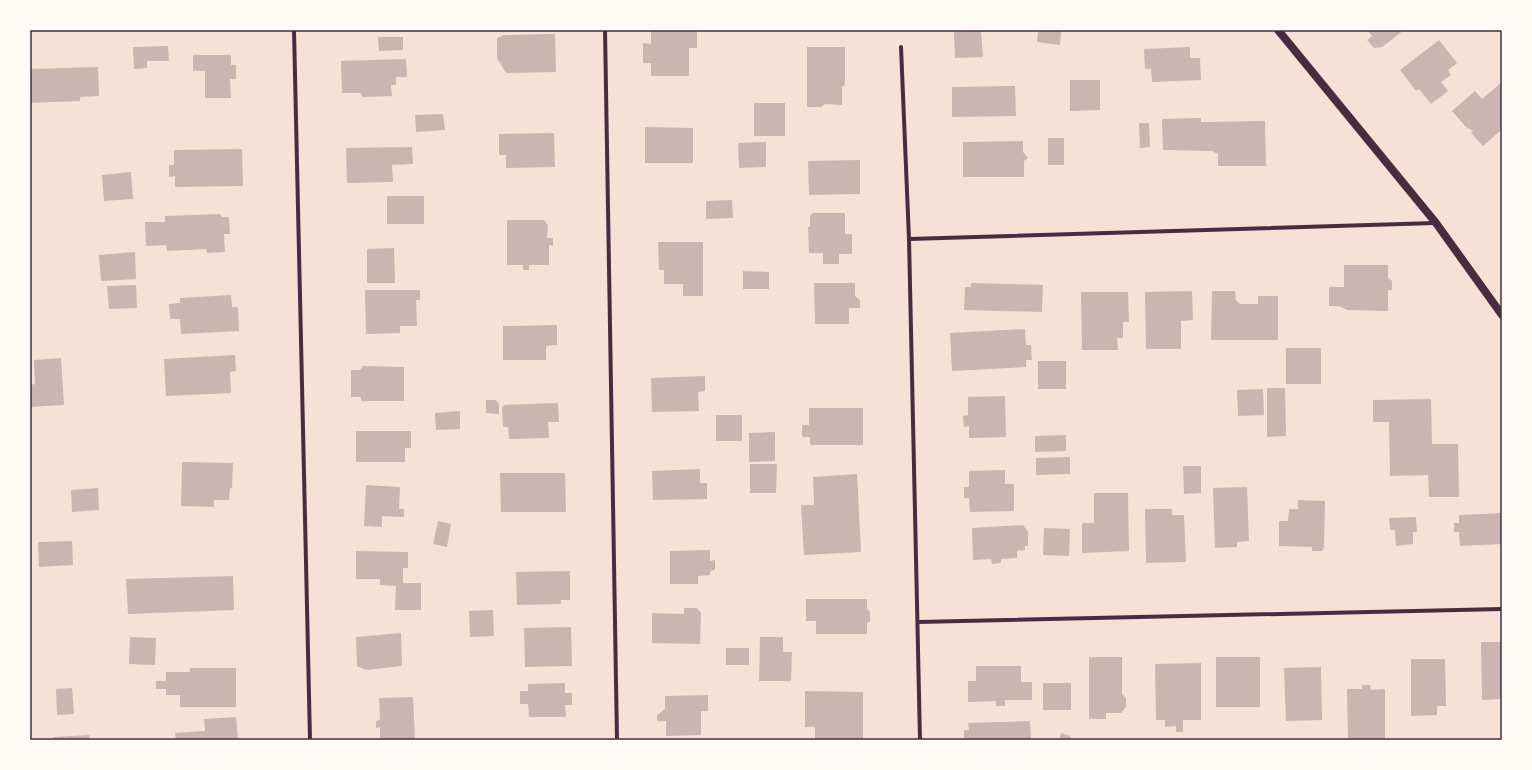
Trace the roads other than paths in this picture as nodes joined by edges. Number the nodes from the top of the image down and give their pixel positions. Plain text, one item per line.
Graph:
1 (294, 30) edge
2 (605, 30) edge
3 (1278, 30) edge
4 (901, 47) dead end
5 (1436, 223) junction
6 (909, 238) junction
7 (1502, 315) edge
8 (1502, 609) edge
9 (918, 622) junction
10 (310, 740) edge
11 (618, 740) edge
12 (920, 740) edge

1 - 10 street
2 - 11 street
3 - 5 main road
4 - 6 street
5 - 6 street
5 - 7 main road
6 - 9 street
8 - 9 street
9 - 12 street

